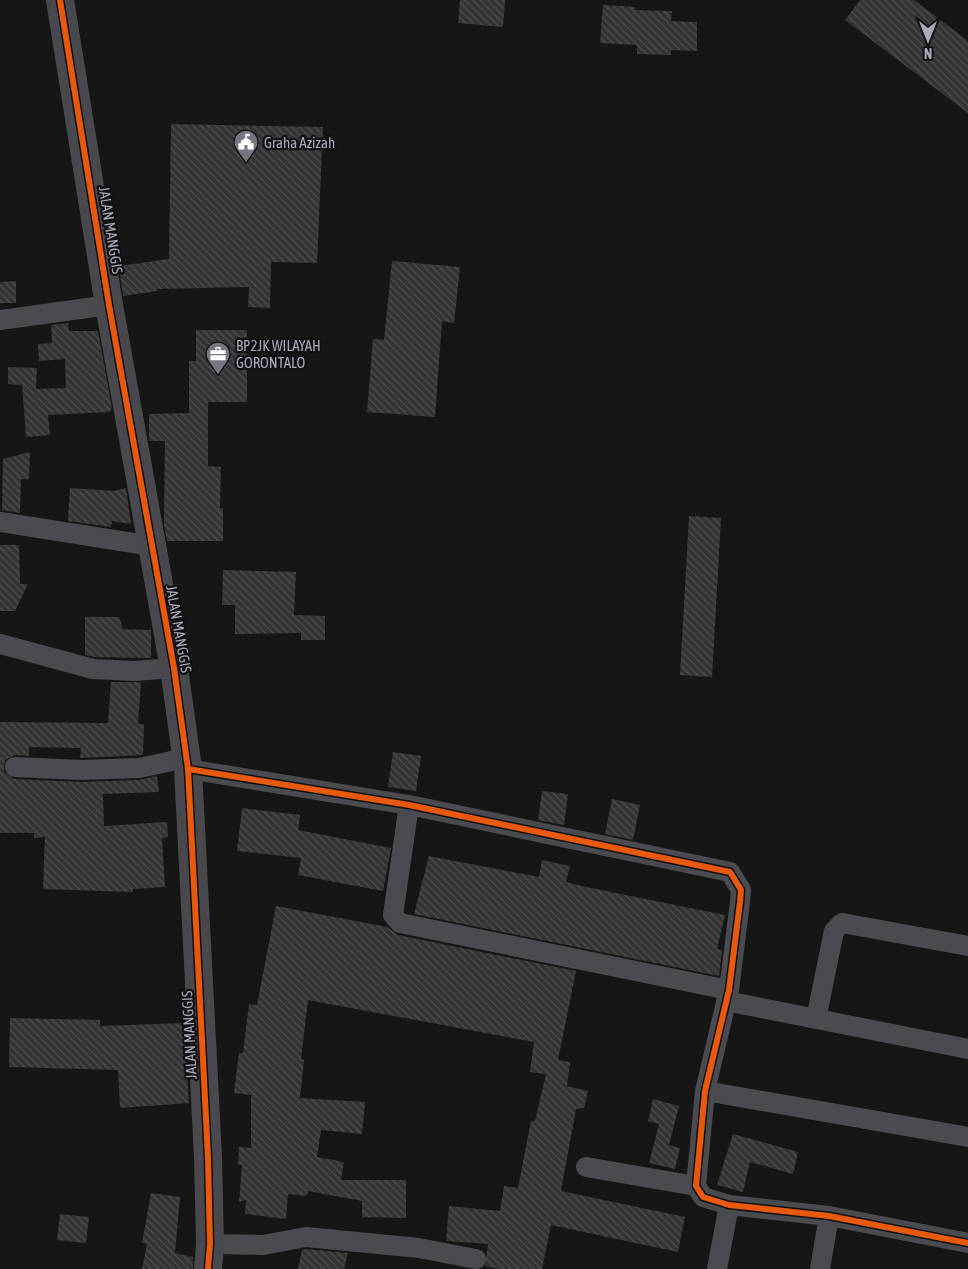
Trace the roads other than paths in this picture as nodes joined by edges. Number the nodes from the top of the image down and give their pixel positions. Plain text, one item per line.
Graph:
1 (60, 0) edge
2 (110, 305) junction
3 (0, 320) edge
4 (0, 522) edge
5 (152, 546) junction
6 (0, 644) edge
7 (174, 668) junction
8 (187, 764) junction
9 (15, 767) dead end
10 (409, 805) junction
11 (968, 946) edge
12 (727, 996) junction
13 (816, 1019) junction
14 (968, 1049) edge
15 (704, 1091) junction
16 (968, 1138) edge
17 (586, 1167) dead end
18 (696, 1186) junction
19 (729, 1205) junction
20 (829, 1216) junction
21 (968, 1244) edge
22 (209, 1257) edge
23 (476, 1258) dead end
24 (717, 1269) edge
25 (820, 1269) edge

1 - 2 street, JALAN MANGGIS
2 - 3 street
2 - 5 street, JALAN MANGGIS
4 - 5 street
5 - 7 street, JALAN MANGGIS
6 - 7 street
7 - 8 street, JALAN MANGGIS
8 - 9 street
8 - 10 street
8 - 22 street, JALAN MANGGIS
10 - 12 street
10 - 12 street
11 - 13 street
12 - 13 street
12 - 15 street
13 - 14 street
15 - 16 street
15 - 18 street
17 - 18 street
18 - 19 street
19 - 20 street
19 - 24 street
20 - 21 street
20 - 25 street
22 - 23 street

